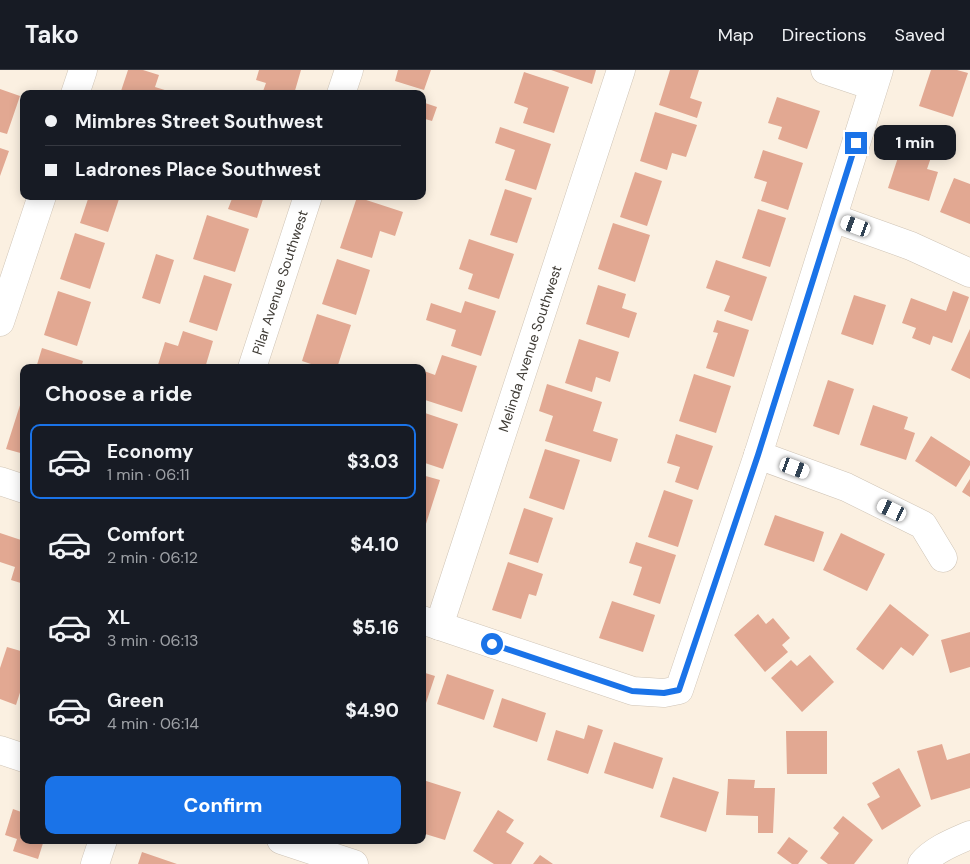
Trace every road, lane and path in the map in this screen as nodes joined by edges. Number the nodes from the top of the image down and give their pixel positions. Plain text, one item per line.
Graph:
1 (83, 70) edge
2 (349, 70) edge
3 (621, 70) edge
4 (824, 70) edge
5 (876, 78) edge
6 (76, 90) edge
7 (342, 90) edge
8 (41, 200) edge
9 (307, 200) edge
10 (833, 218) junction
11 (970, 273) edge
12 (0, 322) edge
13 (253, 364) edge
14 (758, 455) junction
15 (0, 481) edge
16 (20, 488) edge
17 (943, 558) dead end
18 (431, 623) edge
19 (0, 750) edge
20 (20, 757) edge
21 (970, 835) edge
22 (102, 844) edge
23 (293, 844) edge
24 (95, 864) edge
25 (354, 864) edge
26 (922, 864) edge

1 - 6 street
2 - 7 street
3 - 18 street, Melinda Avenue Southwest
4 - 5 street
5 - 10 street
8 - 12 street
9 - 13 street, Pilar Avenue Southwest
10 - 11 street
10 - 14 street
14 - 17 street
14 - 18 street
15 - 16 street
19 - 20 street
21 - 26 street
22 - 24 street
23 - 25 street

